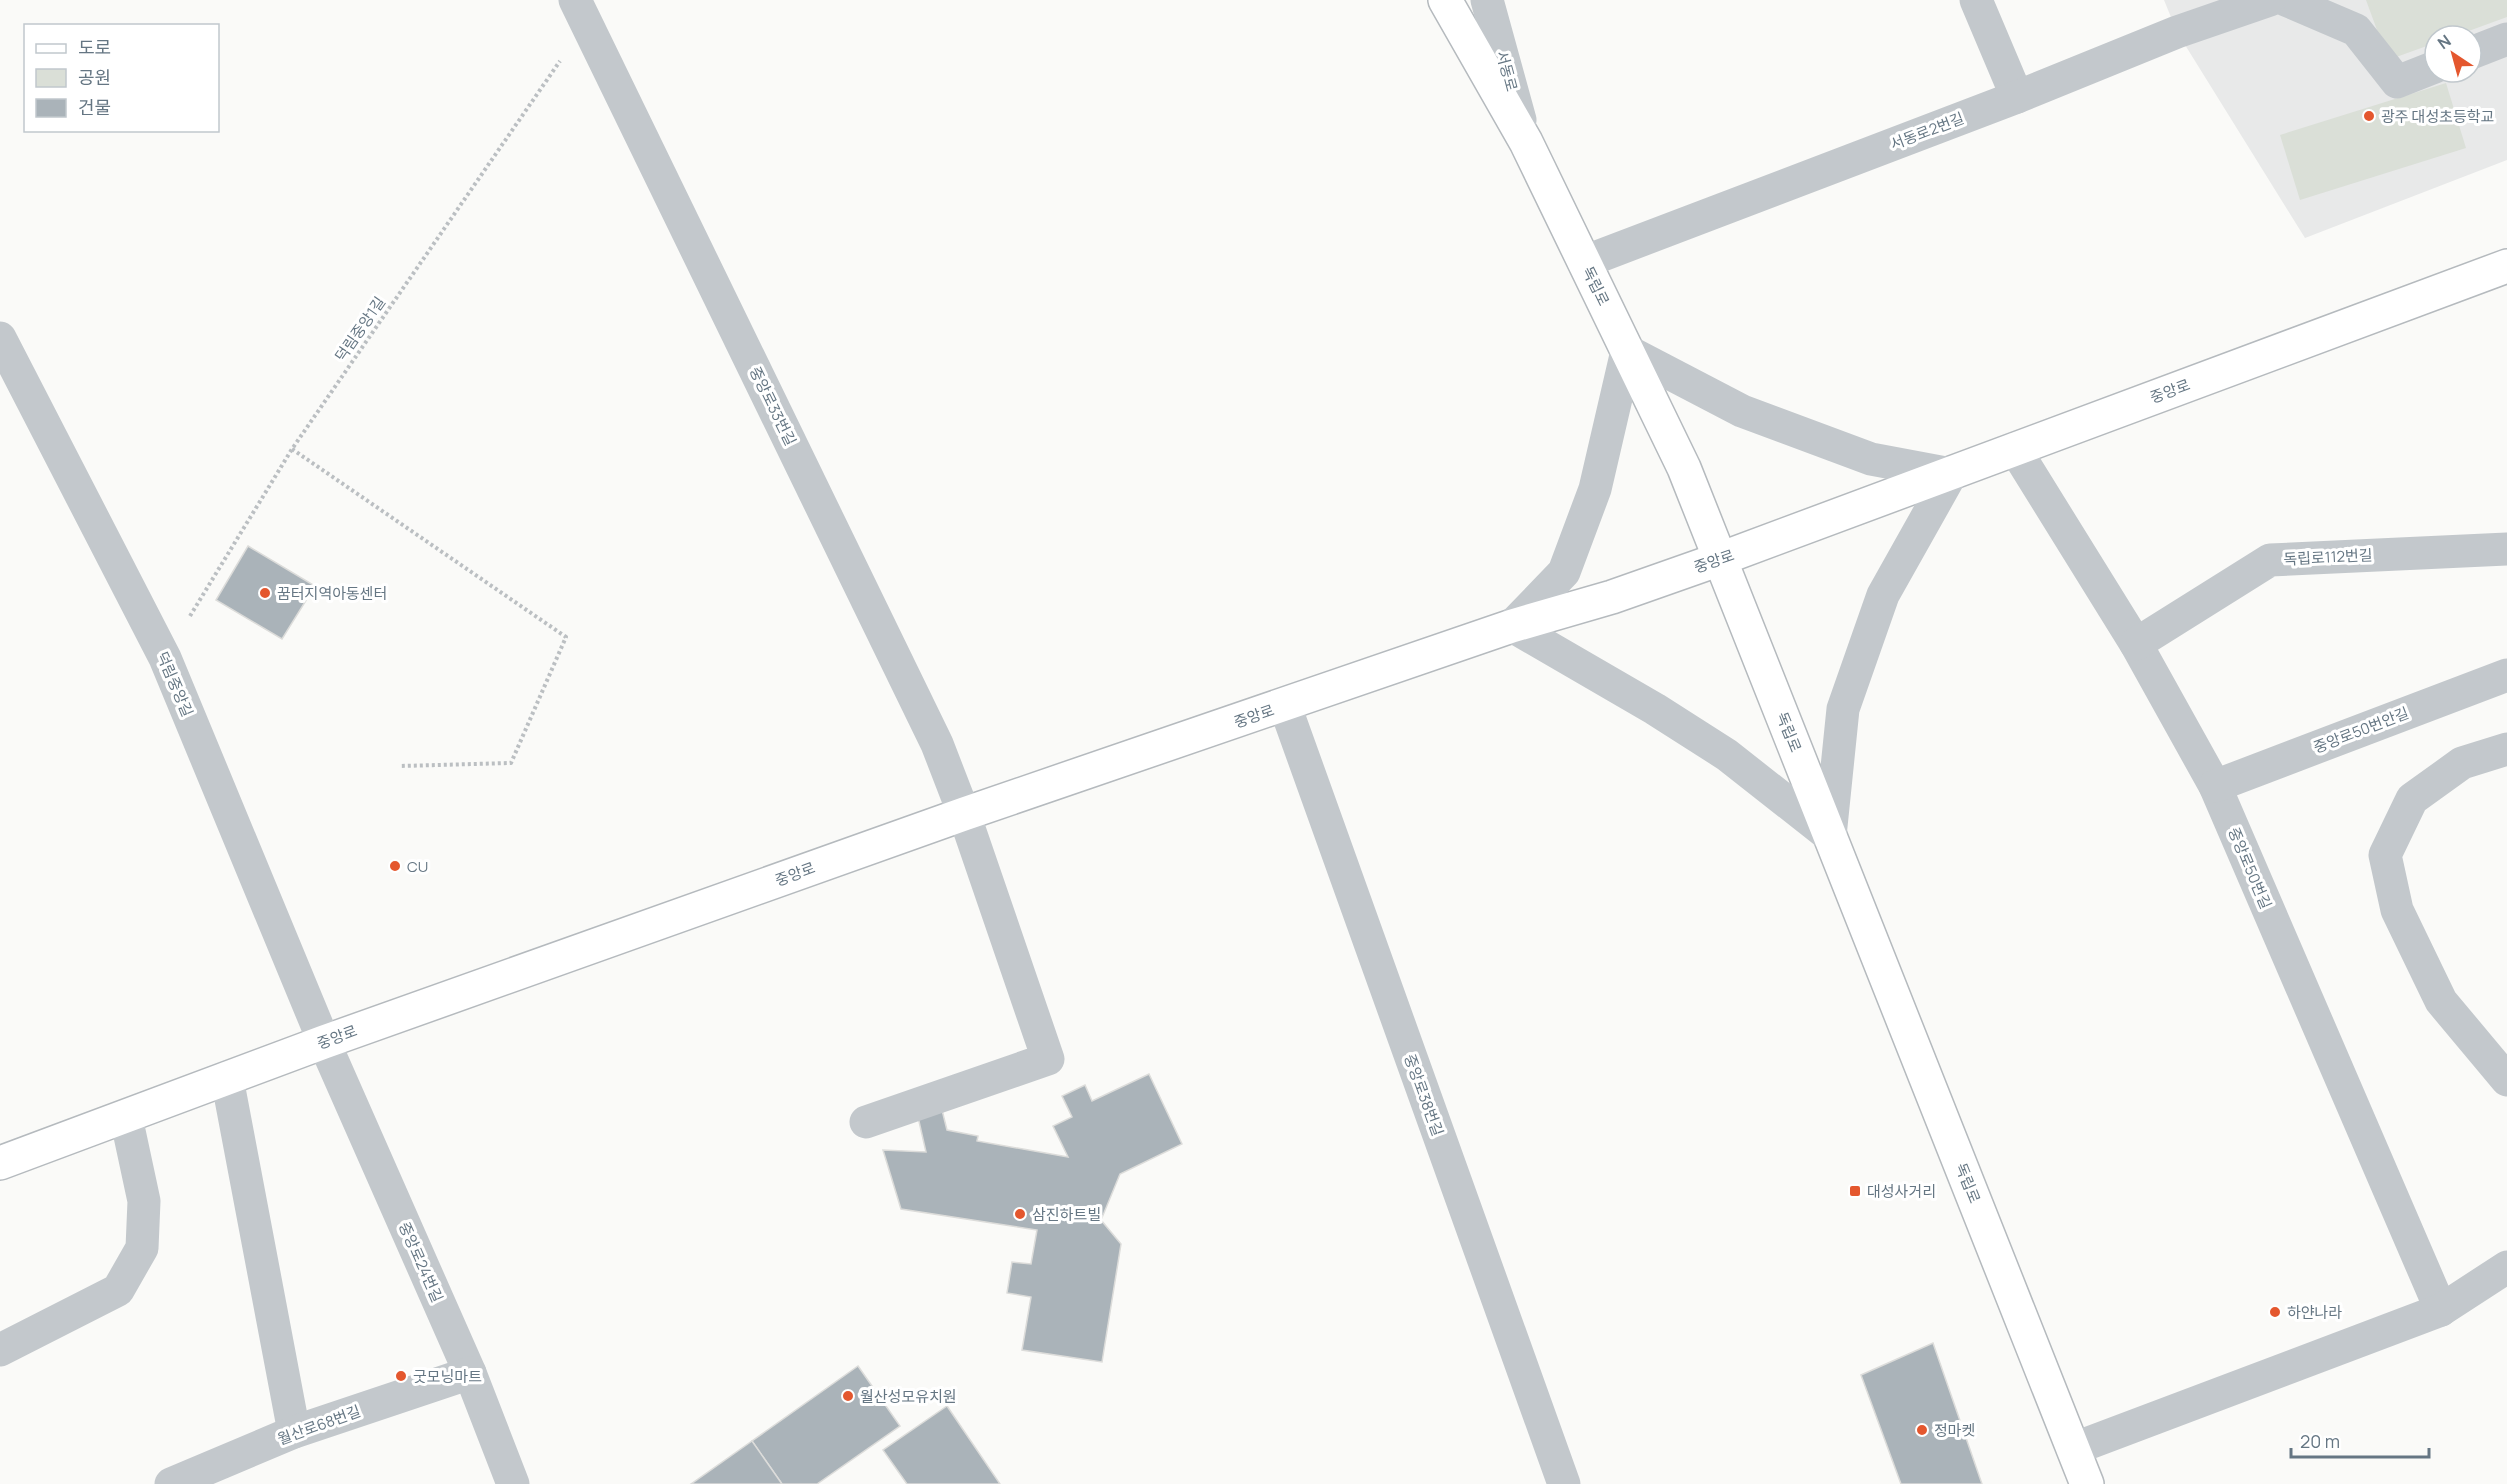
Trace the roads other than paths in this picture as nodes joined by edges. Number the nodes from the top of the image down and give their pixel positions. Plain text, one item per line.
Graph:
1 (1445, 0) edge
2 (1487, 0) edge
3 (1976, 0) edge
4 (2270, 0) edge
5 (2286, 0) edge
6 (581, 11) edge
7 (2507, 39) edge
8 (2483, 48) edge
9 (2423, 72) edge
10 (2016, 97) junction
11 (1526, 142) junction
12 (1584, 262) junction
13 (2507, 266) edge
14 (0, 338) edge
15 (1627, 351) junction
16 (2015, 449) junction
17 (1951, 474) junction
18 (2507, 549) edge
19 (1720, 559) junction
20 (1512, 626) junction
21 (2136, 644) junction
22 (2507, 675) edge
23 (1285, 706) junction
24 (2507, 749) edge
25 (2215, 786) junction
26 (964, 814) junction
27 (1830, 836) junction
28 (324, 1042) junction
29 (227, 1078) junction
30 (2507, 1080) edge
31 (126, 1117) junction
32 (866, 1122) dead end
33 (0, 1163) edge
34 (2507, 1266) edge
35 (2441, 1310) junction
36 (0, 1350) edge
37 (470, 1373) junction
38 (294, 1432) junction
39 (2073, 1449) junction
40 (171, 1484) edge
41 (513, 1484) edge
42 (1563, 1484) edge
43 (2087, 1484) edge

1 - 11 main road, 독립로
2 - 11 street, 서동로
3 - 10 street
4 - 10 street, 서동로2번길
5 - 9 street
6 - 26 street, 중앙로33번길
7 - 8 street
10 - 12 street, 서동로2번길
11 - 12 main road, 독립로
12 - 15 main road, 독립로
13 - 16 main road, 중앙로
14 - 28 street, 덕림중앙길
15 - 17 street
15 - 19 main road, 독립로
15 - 20 street
16 - 17 main road, 중앙로
16 - 21 street, 중앙로50번길
17 - 19 main road, 중앙로
17 - 27 street
18 - 21 street, 독립로112번길
19 - 20 main road, 중앙로
19 - 27 main road, 독립로
20 - 23 main road, 중앙로
20 - 27 street
21 - 25 street, 중앙로50번길
22 - 25 street, 중앙로50번안길
23 - 26 main road, 중앙로
23 - 42 street, 중앙로38번길
24 - 30 street
25 - 35 street, 중앙로50번길
26 - 28 main road, 중앙로
26 - 32 street, 중앙로33번길
27 - 39 main road, 독립로
28 - 29 main road, 중앙로
28 - 37 street, 중앙로24번길
29 - 31 main road, 중앙로
29 - 38 street
31 - 33 main road, 중앙로
31 - 36 street
34 - 35 street
35 - 39 street
37 - 38 street, 월산로68번길
37 - 41 street, 중앙로24번길
38 - 40 street, 월산로68번길
39 - 43 main road, 독립로

